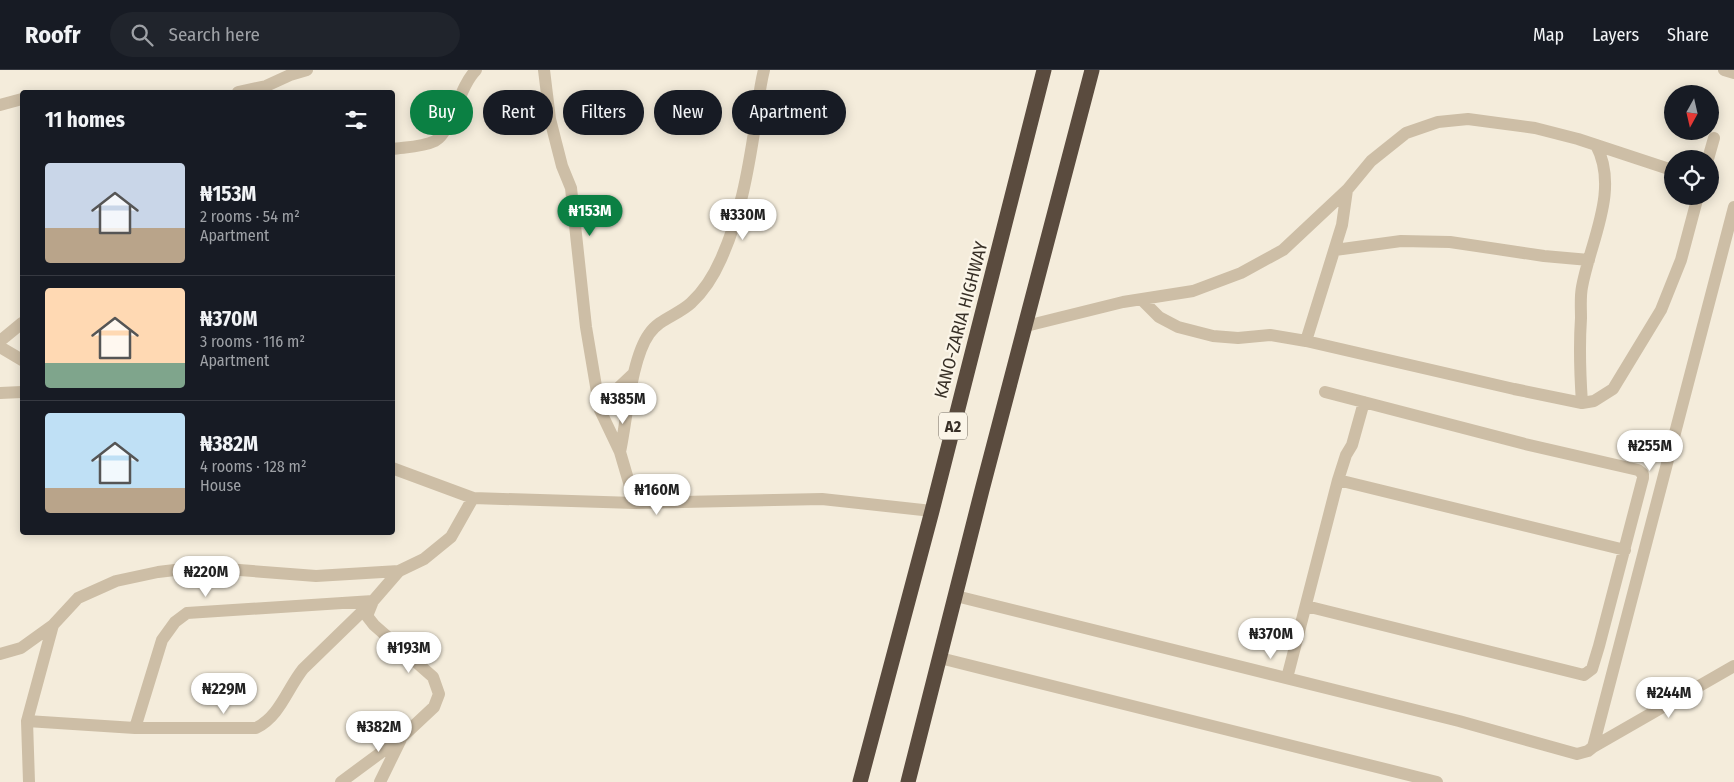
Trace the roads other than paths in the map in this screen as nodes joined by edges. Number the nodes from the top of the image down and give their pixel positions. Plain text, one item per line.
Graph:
1 (306, 70) edge
2 (476, 70) edge
3 (544, 70) edge
4 (764, 70) edge
5 (1044, 70) edge
6 (1092, 70) edge
7 (1724, 70) edge
8 (1734, 72) edge
9 (247, 90) edge
10 (20, 100) edge
11 (0, 105) edge
12 (1596, 145) junction
13 (395, 148) edge
14 (1664, 167) edge
15 (1347, 190) junction
16 (1696, 205) edge
17 (1734, 208) edge
18 (1334, 250) junction
19 (1588, 260) junction
20 (1142, 300) junction
21 (20, 325) edge
22 (1026, 326) junction
23 (0, 341) edge
24 (1306, 341) junction
25 (0, 347) edge
26 (20, 359) edge
27 (634, 373) junction
28 (20, 392) edge
29 (1325, 392) dead end
30 (0, 393) edge
31 (1364, 402) junction
32 (1582, 403) junction
33 (600, 410) junction
34 (620, 452) junction
35 (395, 469) edge
36 (1338, 480) junction
37 (473, 498) junction
38 (635, 503) junction
39 (932, 511) junction
40 (1625, 550) junction
41 (399, 571) junction
42 (956, 596) junction
43 (373, 601) junction
44 (1306, 606) junction
45 (54, 626) junction
46 (0, 654) edge
47 (940, 658) junction
48 (1734, 666) edge
49 (1288, 678) junction
50 (27, 721) junction
51 (135, 728) junction
52 (402, 737) junction
53 (1593, 747) junction
54 (29, 782) edge
55 (340, 782) edge
56 (380, 782) edge
57 (860, 782) edge
58 (908, 782) edge
59 (1437, 782) edge

1 - 9 street
2 - 13 street
3 - 33 street
4 - 27 street
5 - 39 highway, KANO-ZARIA HIGHWAY / A2
6 - 22 highway
7 - 8 street
10 - 11 street
12 - 14 street
12 - 15 street
12 - 19 street
15 - 18 street
15 - 20 street
16 - 32 street
17 - 53 street
18 - 19 street
18 - 24 street
19 - 32 street
20 - 22 street
20 - 24 street
21 - 23 street
22 - 42 highway
24 - 32 street
25 - 26 street
27 - 33 street
27 - 34 street
28 - 30 street
29 - 31 street
31 - 36 street
31 - 40 street
33 - 34 street
34 - 38 street
35 - 37 street
36 - 40 street
36 - 44 street
37 - 38 street
37 - 41 street
38 - 39 street
39 - 57 highway, KANO-ZARIA HIGHWAY / A2
40 - 44 street
41 - 43 street
41 - 45 street
42 - 47 highway
42 - 49 street
43 - 51 street
43 - 51 street
43 - 52 street
44 - 49 street
45 - 46 street
45 - 50 street
47 - 58 highway
47 - 59 street
48 - 53 street
49 - 53 street
50 - 51 street
50 - 54 street
52 - 55 street
52 - 56 street

